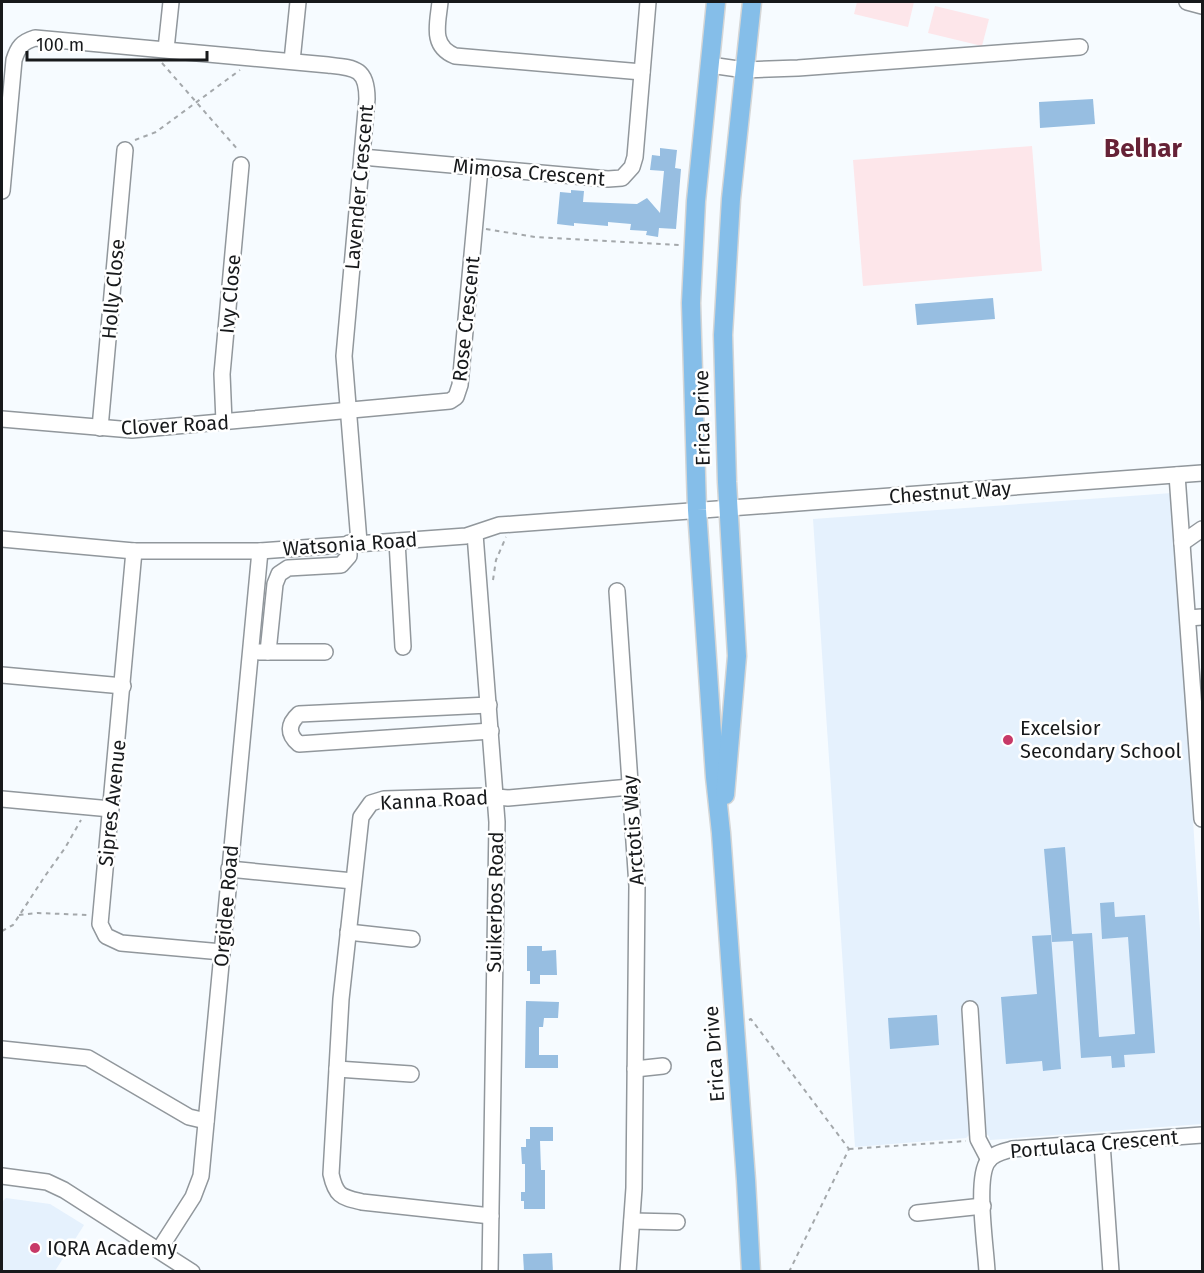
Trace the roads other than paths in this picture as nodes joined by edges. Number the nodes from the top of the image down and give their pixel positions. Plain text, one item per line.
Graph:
1 (171, 2) edge
2 (298, 2) edge
3 (440, 2) edge
4 (648, 2) edge
5 (716, 2) edge
6 (752, 2) edge
7 (1187, 2) edge
8 (1203, 6) edge
9 (1080, 47) dead end
10 (164, 56) junction
11 (292, 61) junction
12 (710, 65) junction
13 (745, 70) junction
14 (642, 72) junction
15 (129, 145) road end
16 (362, 156) junction
17 (241, 160) road end
18 (3, 165) edge
19 (480, 168) junction
20 (2, 191) edge
21 (348, 411) junction
22 (2, 419) edge
23 (224, 422) junction
24 (100, 428) junction
25 (1203, 473) edge
26 (1177, 475) junction
27 (728, 509) junction
28 (697, 510) junction
29 (475, 534) junction
30 (1201, 535) edge
31 (2, 539) edge
32 (397, 541) junction
33 (354, 543) junction
34 (1182, 543) junction
35 (134, 551) junction
36 (260, 551) junction
37 (617, 591) dead end
38 (1195, 617) edge
39 (403, 647) dead end
40 (250, 652) junction
41 (268, 652) junction
42 (325, 652) dead end
43 (2, 675) edge
44 (123, 686) junction
45 (489, 705) junction
46 (491, 731) junction
47 (630, 787) junction
48 (496, 797) junction
49 (2, 799) edge
50 (111, 809) junction
51 (1203, 819) edge
52 (721, 833) junction
53 (229, 869) junction
54 (353, 881) junction
55 (348, 932) junction
56 (412, 939) dead end
57 (222, 952) junction
58 (970, 1009) dead end
59 (2, 1048) edge
60 (663, 1066) dead end
61 (336, 1069) junction
62 (635, 1069) junction
63 (411, 1074) dead end
64 (206, 1121) junction
65 (1203, 1135) edge
66 (1102, 1143) junction
67 (989, 1160) junction
68 (2, 1176) edge
69 (983, 1206) junction
70 (917, 1213) dead end
71 (491, 1216) junction
72 (632, 1221) junction
73 (677, 1222) dead end
74 (159, 1250) junction
75 (192, 1272) edge
76 (490, 1272) edge
77 (628, 1272) edge
78 (751, 1272) edge
79 (987, 1272) edge
80 (1111, 1272) edge

1 - 10 street
2 - 11 street
3 - 14 street
4 - 14 street, Mimosa Crescent
5 - 12 main road, Erica Drive
6 - 13 main road, Erica Drive
7 - 8 street
9 - 13 street
10 - 11 street, Lavender Crescent
10 - 18 street, Lavender Crescent
11 - 16 street, Lavender Crescent
12 - 13 street
12 - 28 main road, Erica Drive
13 - 27 main road, Erica Drive
14 - 19 street, Mimosa Crescent
15 - 24 street, Holly Close
16 - 19 street, Mimosa Crescent
16 - 21 street, Lavender Crescent
17 - 23 street, Ivy Close
18 - 20 street, Lavender Crescent
19 - 21 street, Rose Crescent
21 - 23 street, Clover Road
21 - 33 street, Lavender Crescent
22 - 24 street, Clover Road
23 - 24 street, Clover Road
25 - 26 street, Chestnut Way
26 - 27 street, Chestnut Way
26 - 34 street
27 - 28 street, Chestnut Way
27 - 52 main road, Erica Drive
28 - 29 street, Watsonia Road
28 - 52 main road, Erica Drive
29 - 32 street, Watsonia Road
29 - 45 street, Suikerbos Road
30 - 34 street
31 - 35 street, Watsonia Road
32 - 33 street, Watsonia Road
32 - 39 street
33 - 36 street, Watsonia Road
33 - 41 street
34 - 38 street
35 - 36 street, Watsonia Road
35 - 44 street, Sipres Avenue
36 - 40 street, Orgidee Road
37 - 47 street, Arctotis Way
38 - 51 street
40 - 41 street
40 - 53 street, Orgidee Road
41 - 42 street
43 - 44 street
44 - 50 street, Sipres Avenue
45 - 46 street, Suikerbos Road
45 - 46 street
46 - 48 street, Suikerbos Road
47 - 48 street, Kanna Road
47 - 62 street, Arctotis Way
48 - 54 street, Kanna Road
48 - 71 street, Suikerbos Road
49 - 50 street
50 - 57 street, Sipres Avenue
52 - 78 main road, Erica Drive
53 - 54 street
53 - 57 street, Orgidee Road
54 - 55 street, Kanna Road
55 - 56 street
55 - 61 street, Kanna Road
57 - 64 street, Orgidee Road
58 - 67 street
59 - 64 street
60 - 62 street
61 - 63 street
61 - 71 street, Kanna Road
62 - 72 street, Arctotis Way
64 - 74 street, Orgidee Road
65 - 66 street, Portulaca Crescent
66 - 67 street, Portulaca Crescent
66 - 80 street
67 - 69 street
68 - 74 street
69 - 70 street
69 - 79 street
71 - 76 street, Suikerbos Road
72 - 73 street
72 - 77 street, Arctotis Way
74 - 75 street

